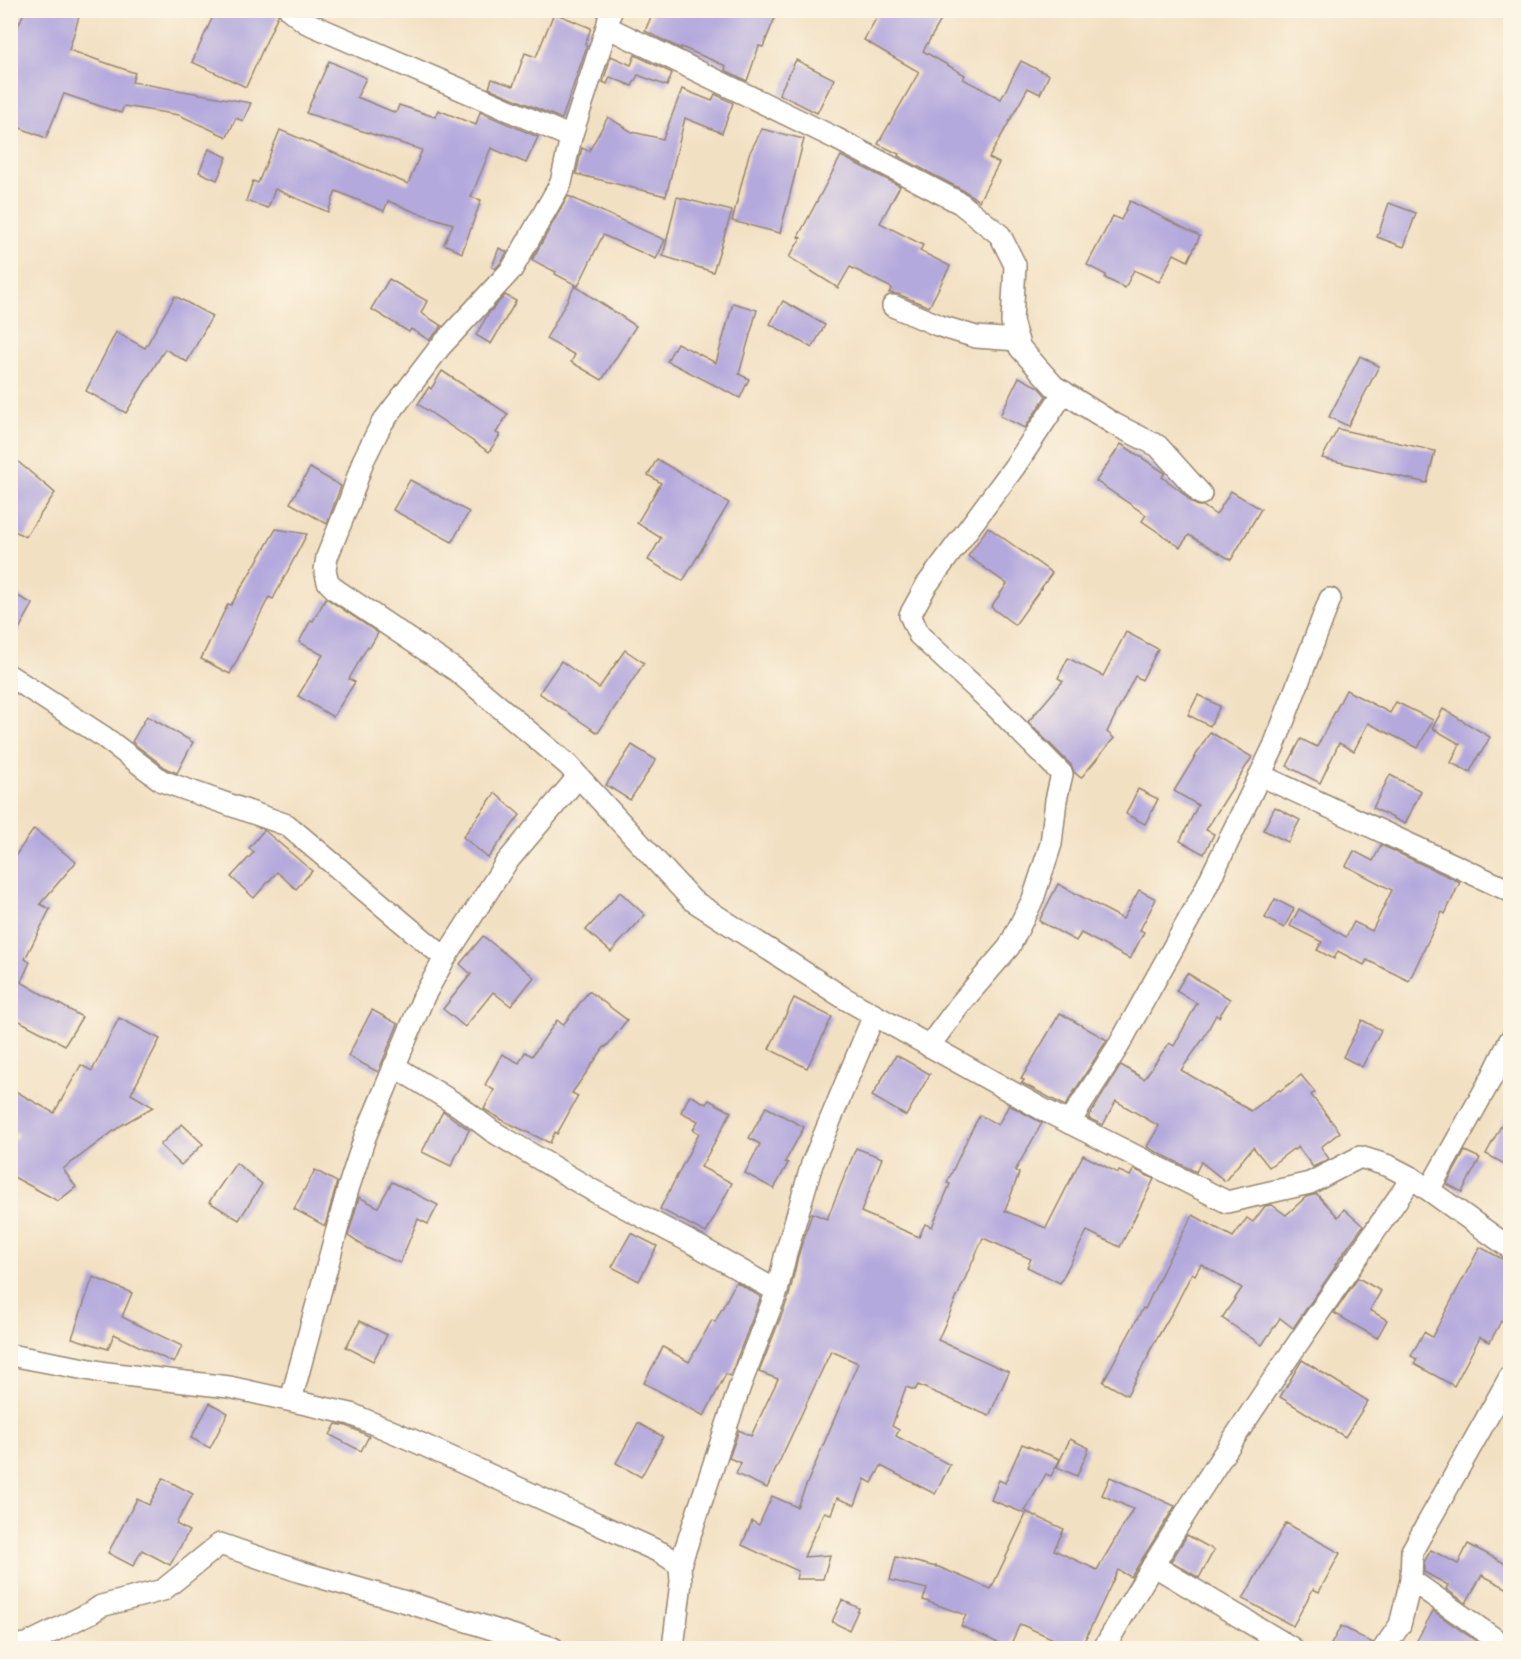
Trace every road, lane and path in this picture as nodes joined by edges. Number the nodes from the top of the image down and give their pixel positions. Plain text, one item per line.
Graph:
1 (290, 10) edge
2 (609, 19) edge
3 (571, 137) junction
4 (893, 306) dead end
5 (1017, 340) junction
6 (1064, 392) junction
7 (1201, 494) dead end
8 (1330, 599) dead end
9 (10, 676) edge
10 (1260, 775) junction
11 (578, 777) junction
12 (1510, 891) edge
13 (445, 958) junction
14 (874, 1015) junction
15 (1510, 1040) edge
16 (929, 1046) junction
17 (394, 1066) junction
18 (1069, 1123) junction
19 (1420, 1184) junction
20 (1508, 1239) edge
21 (777, 1291) junction
22 (10, 1355) edge
23 (1510, 1377) edge
24 (291, 1400) junction
25 (680, 1565) junction
26 (1153, 1565) junction
27 (1412, 1580) junction
28 (10, 1646) edge
29 (554, 1648) edge
30 (673, 1648) edge
31 (1104, 1648) edge
32 (1292, 1648) edge
33 (1384, 1648) edge
34 (1508, 1648) edge

1 - 3 street
2 - 3 street
2 - 5 street
3 - 11 street
4 - 5 street
5 - 6 street
6 - 7 street
6 - 16 street
8 - 10 street
9 - 13 street
10 - 12 street
10 - 18 street
11 - 13 street
11 - 14 street
13 - 17 street
14 - 16 street
14 - 21 street
15 - 19 street
16 - 18 street
17 - 21 street
17 - 24 street
18 - 19 street
19 - 20 street
19 - 26 street
21 - 25 street
22 - 24 street
23 - 27 street
24 - 25 street
25 - 30 street
26 - 31 street
26 - 32 street
27 - 33 street
27 - 34 street
28 - 29 street

